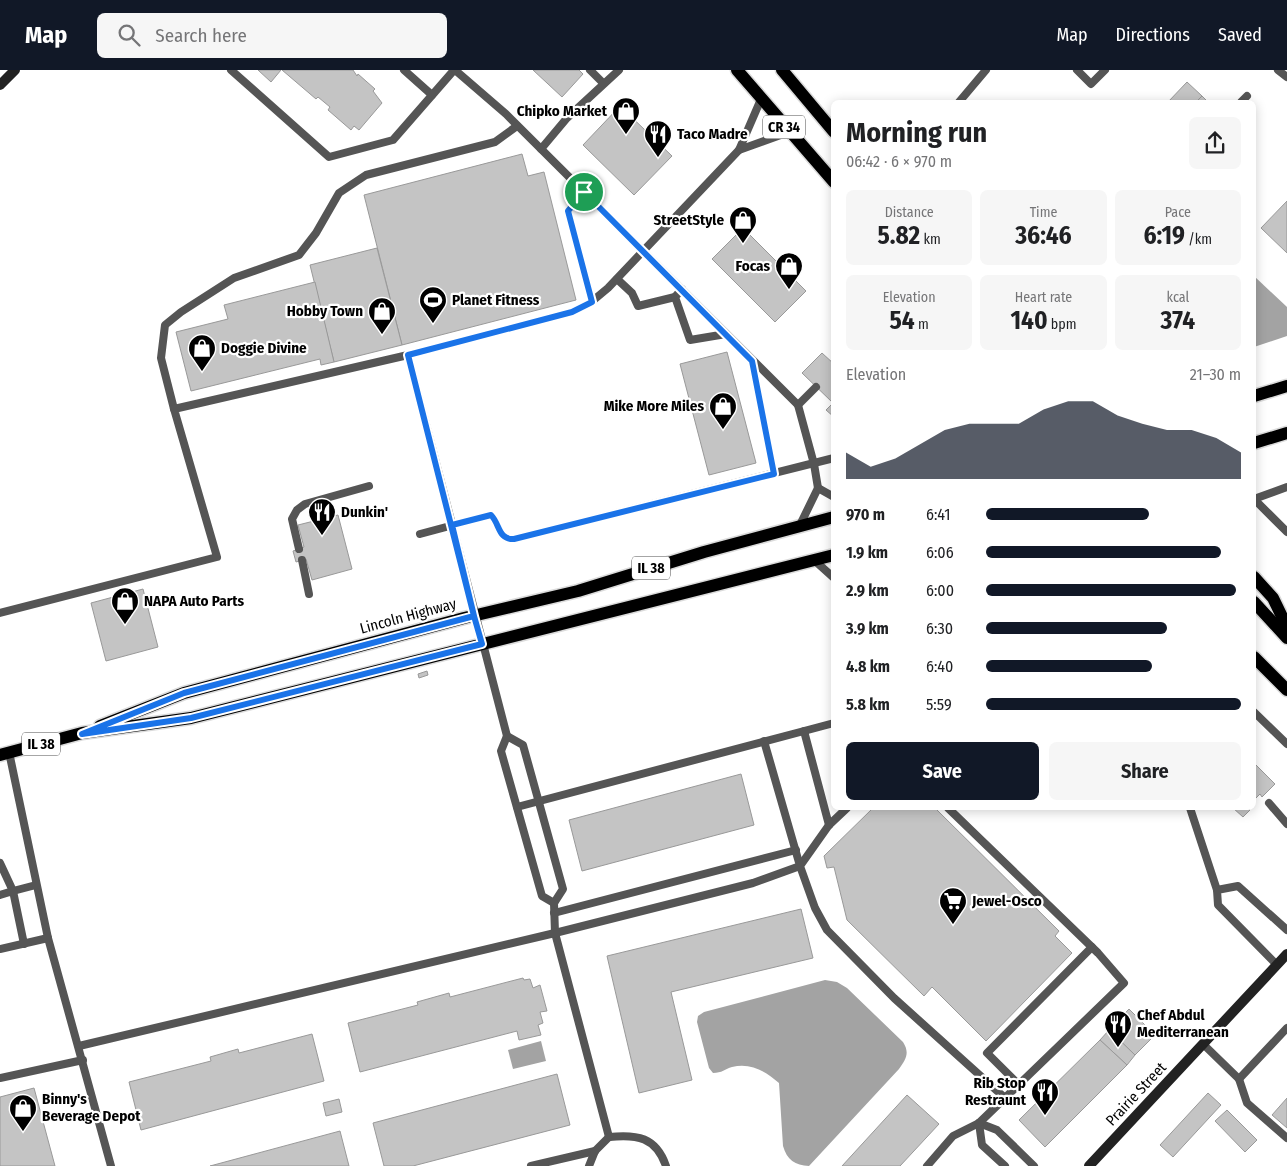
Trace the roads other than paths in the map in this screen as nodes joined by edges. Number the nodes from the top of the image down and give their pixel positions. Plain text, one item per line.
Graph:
1 (15, 70) edge
2 (231, 70) edge
3 (404, 70) edge
4 (454, 70) edge
5 (590, 70) edge
6 (619, 70) edge
7 (737, 70) edge
8 (782, 70) edge
9 (986, 70) edge
10 (1078, 70) edge
11 (1105, 70) edge
12 (1278, 70) edge
13 (1287, 77) edge
14 (603, 83) junction
15 (0, 85) edge
16 (432, 95) junction
17 (760, 99) junction
18 (961, 100) edge
19 (812, 107) junction
20 (831, 117) edge
21 (517, 126) junction
22 (831, 129) edge
23 (789, 132) junction
24 (541, 150) junction
25 (739, 150) junction
26 (831, 179) edge
27 (584, 192) junction
28 (642, 251) junction
29 (617, 279) junction
30 (682, 289) junction
31 (675, 297) junction
32 (592, 302) junction
33 (726, 334) junction
34 (408, 355) junction
35 (752, 361) junction
36 (1287, 386) edge
37 (816, 387) dead end
38 (1256, 395) edge
39 (798, 405) junction
40 (174, 409) junction
41 (1287, 433) edge
42 (1256, 442) edge
43 (831, 459) edge
44 (814, 464) junction
45 (774, 474) junction
46 (369, 486) dead end
47 (1287, 487) edge
48 (818, 488) junction
49 (831, 495) edge
50 (1256, 498) edge
51 (1256, 501) edge
52 (831, 518) edge
53 (452, 525) junction
54 (800, 525) junction
55 (1287, 532) edge
56 (420, 534) dead end
57 (299, 549) dead end
58 (831, 556) edge
59 (302, 560) dead end
60 (814, 560) junction
61 (831, 575) edge
62 (1256, 579) edge
63 (309, 594) dead end
64 (1256, 604) edge
65 (0, 613) edge
66 (474, 616) junction
67 (1287, 627) edge
68 (1287, 638) edge
69 (482, 644) junction
70 (1256, 659) edge
71 (1287, 690) edge
72 (1256, 714) edge
73 (831, 724) edge
74 (804, 731) junction
75 (82, 734) junction
76 (507, 736) junction
77 (764, 742) junction
78 (1287, 744) edge
79 (4, 753) edge
80 (538, 802) junction
81 (1269, 803) dead end
82 (517, 807) junction
83 (845, 810) edge
84 (950, 810) edge
85 (1191, 810) edge
86 (1287, 824) edge
87 (829, 825) junction
88 (796, 850) junction
89 (0, 863) edge
90 (800, 866) junction
91 (36, 885) junction
92 (1217, 890) junction
93 (13, 891) junction
94 (0, 894) edge
95 (554, 903) junction
96 (554, 913) junction
97 (1287, 930) edge
98 (555, 933) junction
99 (48, 938) junction
100 (24, 944) junction
101 (1092, 947) junction
102 (0, 949) edge
103 (1287, 954) edge
104 (1277, 965) junction
105 (1287, 1028) edge
106 (1203, 1044) junction
107 (80, 1046) junction
108 (83, 1060) junction
109 (0, 1078) edge
110 (1240, 1079) junction
111 (1019, 1085) junction
112 (1005, 1098) junction
113 (979, 1123) junction
114 (610, 1137) junction
115 (1287, 1138) edge
116 (595, 1151) junction
117 (111, 1166) edge
118 (531, 1166) edge
119 (588, 1166) edge
120 (666, 1166) edge
121 (927, 1166) edge
122 (1005, 1166) edge
123 (1034, 1166) edge
124 (1090, 1166) edge

1 - 15 street
2 - 16 lane
3 - 16 lane
4 - 16 lane
4 - 21 lane
5 - 14 lane
6 - 14 lane
7 - 17 main road, CR 34
8 - 19 main road, CR 34
9 - 18 lane
10 - 11 lane
12 - 13 lane
14 - 24 lane
17 - 23 main road, CR 34
17 - 25 lane
19 - 20 main road
19 - 22 main road, CR 34
21 - 24 lane
21 - 40 lane
23 - 25 lane
23 - 26 main road, CR 34
24 - 27 lane
25 - 28 lane
27 - 28 lane
27 - 32 lane
28 - 29 lane
28 - 30 lane
29 - 31 lane
29 - 32 lane
30 - 31 lane
30 - 33 lane
31 - 33 lane
32 - 34 lane
33 - 35 lane
34 - 40 lane
34 - 53 lane
35 - 39 lane
35 - 45 lane
36 - 38 main road
37 - 39 lane
39 - 44 lane
40 - 65 lane
41 - 42 main road
43 - 44 lane
44 - 45 lane
44 - 48 lane
45 - 53 lane
46 - 57 lane
47 - 50 lane
48 - 49 lane
48 - 54 lane
51 - 55 lane
52 - 54 main road, Lincoln Highway / IL 38
53 - 56 lane
53 - 66 lane
54 - 66 main road, Lincoln Highway / IL 38
58 - 60 main road, Lincoln Highway / IL 38
59 - 63 lane
60 - 61 lane
60 - 69 main road, Lincoln Highway / IL 38
62 - 67 main road
64 - 68 main road
66 - 69 lane
66 - 75 main road, Lincoln Highway / IL 38
69 - 75 main road, Lincoln Highway / IL 38
69 - 76 lane
70 - 71 main road
72 - 78 lane
73 - 74 lane
74 - 77 lane
74 - 87 lane
75 - 79 main road, Lincoln Highway / IL 38
76 - 80 lane
76 - 82 lane
77 - 80 lane
77 - 88 lane
79 - 91 lane
80 - 82 lane
80 - 95 lane
81 - 86 lane
82 - 95 lane
83 - 87 lane
84 - 101 lane
85 - 92 lane
87 - 90 lane
88 - 90 lane
88 - 96 lane
89 - 93 lane
90 - 98 lane
90 - 112 lane
91 - 93 lane
91 - 99 lane
92 - 97 lane
92 - 104 lane
93 - 94 lane
93 - 100 lane
95 - 96 lane
96 - 98 lane
98 - 107 lane
98 - 114 lane
99 - 100 lane
99 - 107 lane
100 - 102 lane
101 - 111 lane
101 - 111 lane
103 - 104 street, Prairie Street
104 - 106 street, Prairie Street
105 - 110 lane
106 - 110 lane
106 - 124 street, Prairie Street
107 - 108 lane
108 - 109 lane
108 - 117 lane
110 - 115 lane
111 - 112 lane
112 - 113 lane
113 - 121 lane
113 - 122 lane
113 - 123 lane
114 - 116 lane
114 - 120 lane
116 - 118 lane
116 - 119 lane

